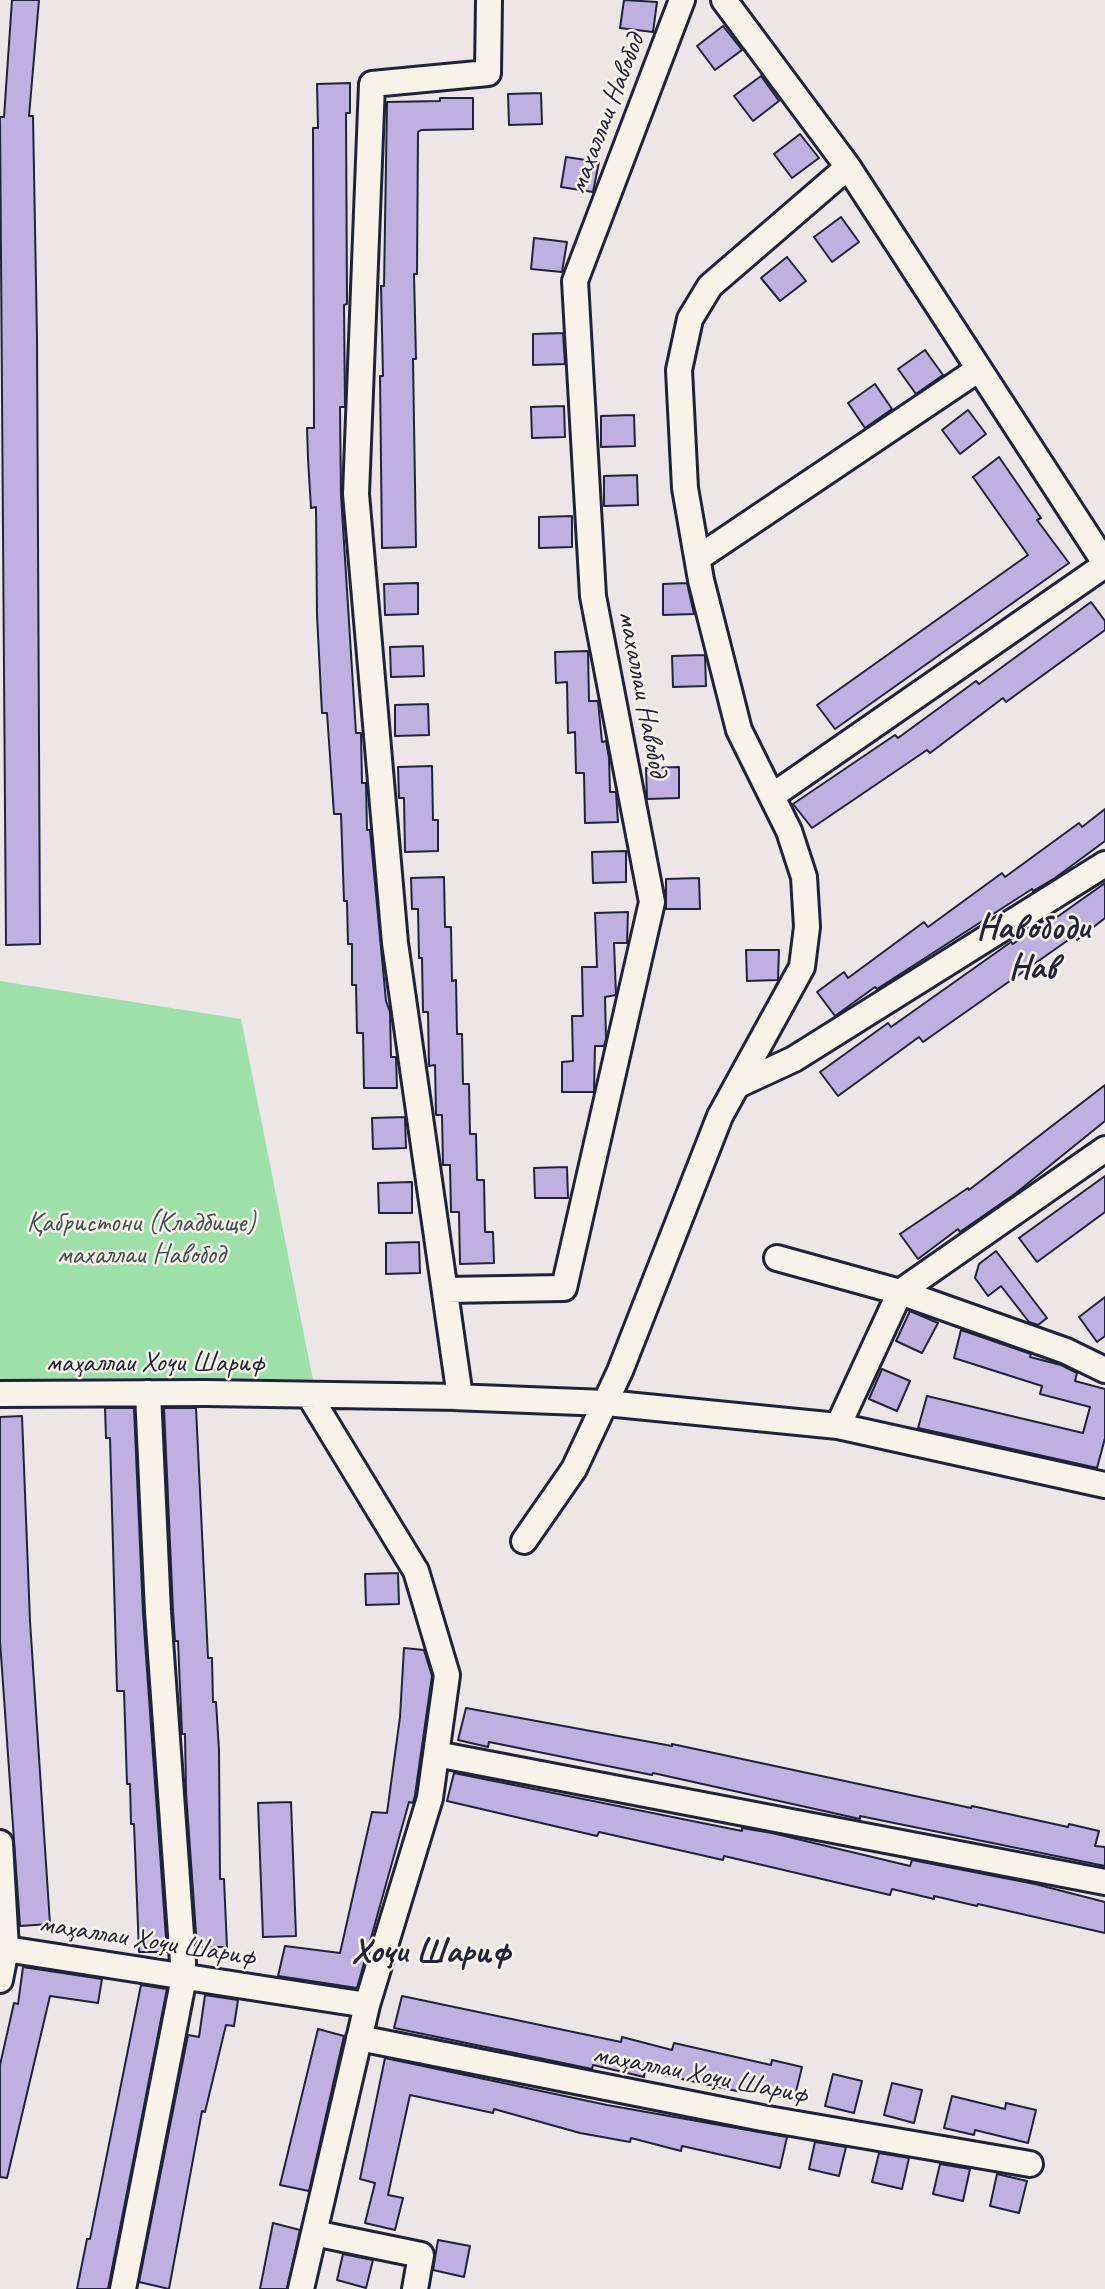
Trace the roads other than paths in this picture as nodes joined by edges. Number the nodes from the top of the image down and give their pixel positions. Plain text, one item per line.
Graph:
1 (489, 0) edge
2 (682, 0) edge
3 (724, 0) edge
4 (848, 167) junction
5 (979, 369) junction
6 (698, 558) junction
7 (1105, 564) edge
8 (772, 796) junction
9 (1105, 864) edge
10 (738, 1085) junction
11 (1105, 1149) edge
12 (777, 1258) dead end
13 (445, 1290) junction
14 (900, 1292) junction
15 (1105, 1370) edge
16 (148, 1393) junction
17 (0, 1394) edge
18 (309, 1395) junction
19 (456, 1397) junction
20 (606, 1403) junction
21 (838, 1426) junction
22 (1105, 1485) edge
23 (524, 1541) dead end
24 (436, 1754) junction
25 (0, 1843) edge
26 (1105, 1882) edge
27 (3, 1948) edge
28 (184, 1977) junction
29 (0, 1980) edge
30 (367, 2005) junction
31 (359, 2038) junction
32 (1030, 2164) dead end
33 (314, 2233) junction
34 (123, 2289) edge
35 (301, 2289) edge
36 (415, 2289) edge

1 - 13 street
2 - 13 street, махаллаи Навобод
3 - 4 street
4 - 5 street
4 - 6 street
5 - 6 street
5 - 7 street
6 - 8 street
7 - 8 street
8 - 10 street
9 - 10 street
10 - 20 street
11 - 14 street
12 - 14 street
13 - 19 street
14 - 15 street
14 - 21 street
16 - 17 street, маҳаллаи Хоҷи Шариф
16 - 18 street, маҳаллаи Хоҷи Шариф
16 - 28 street
18 - 19 street, маҳаллаи Хоҷи Шариф
18 - 24 street
19 - 20 street, маҳаллаи Хоҷи Шариф
20 - 21 street, маҳаллаи Хоҷи Шариф
20 - 23 street
21 - 22 street, маҳаллаи Хоҷи Шариф
24 - 26 street
24 - 30 street
25 - 27 street
27 - 28 street, маҳаллаи Хоҷи Шариф
27 - 29 street
28 - 30 street, маҳаллаи Хоҷи Шариф
28 - 34 street
30 - 31 street
31 - 32 street, маҳаллаи Хоҷи Шариф
31 - 33 street
33 - 35 street
33 - 36 street

